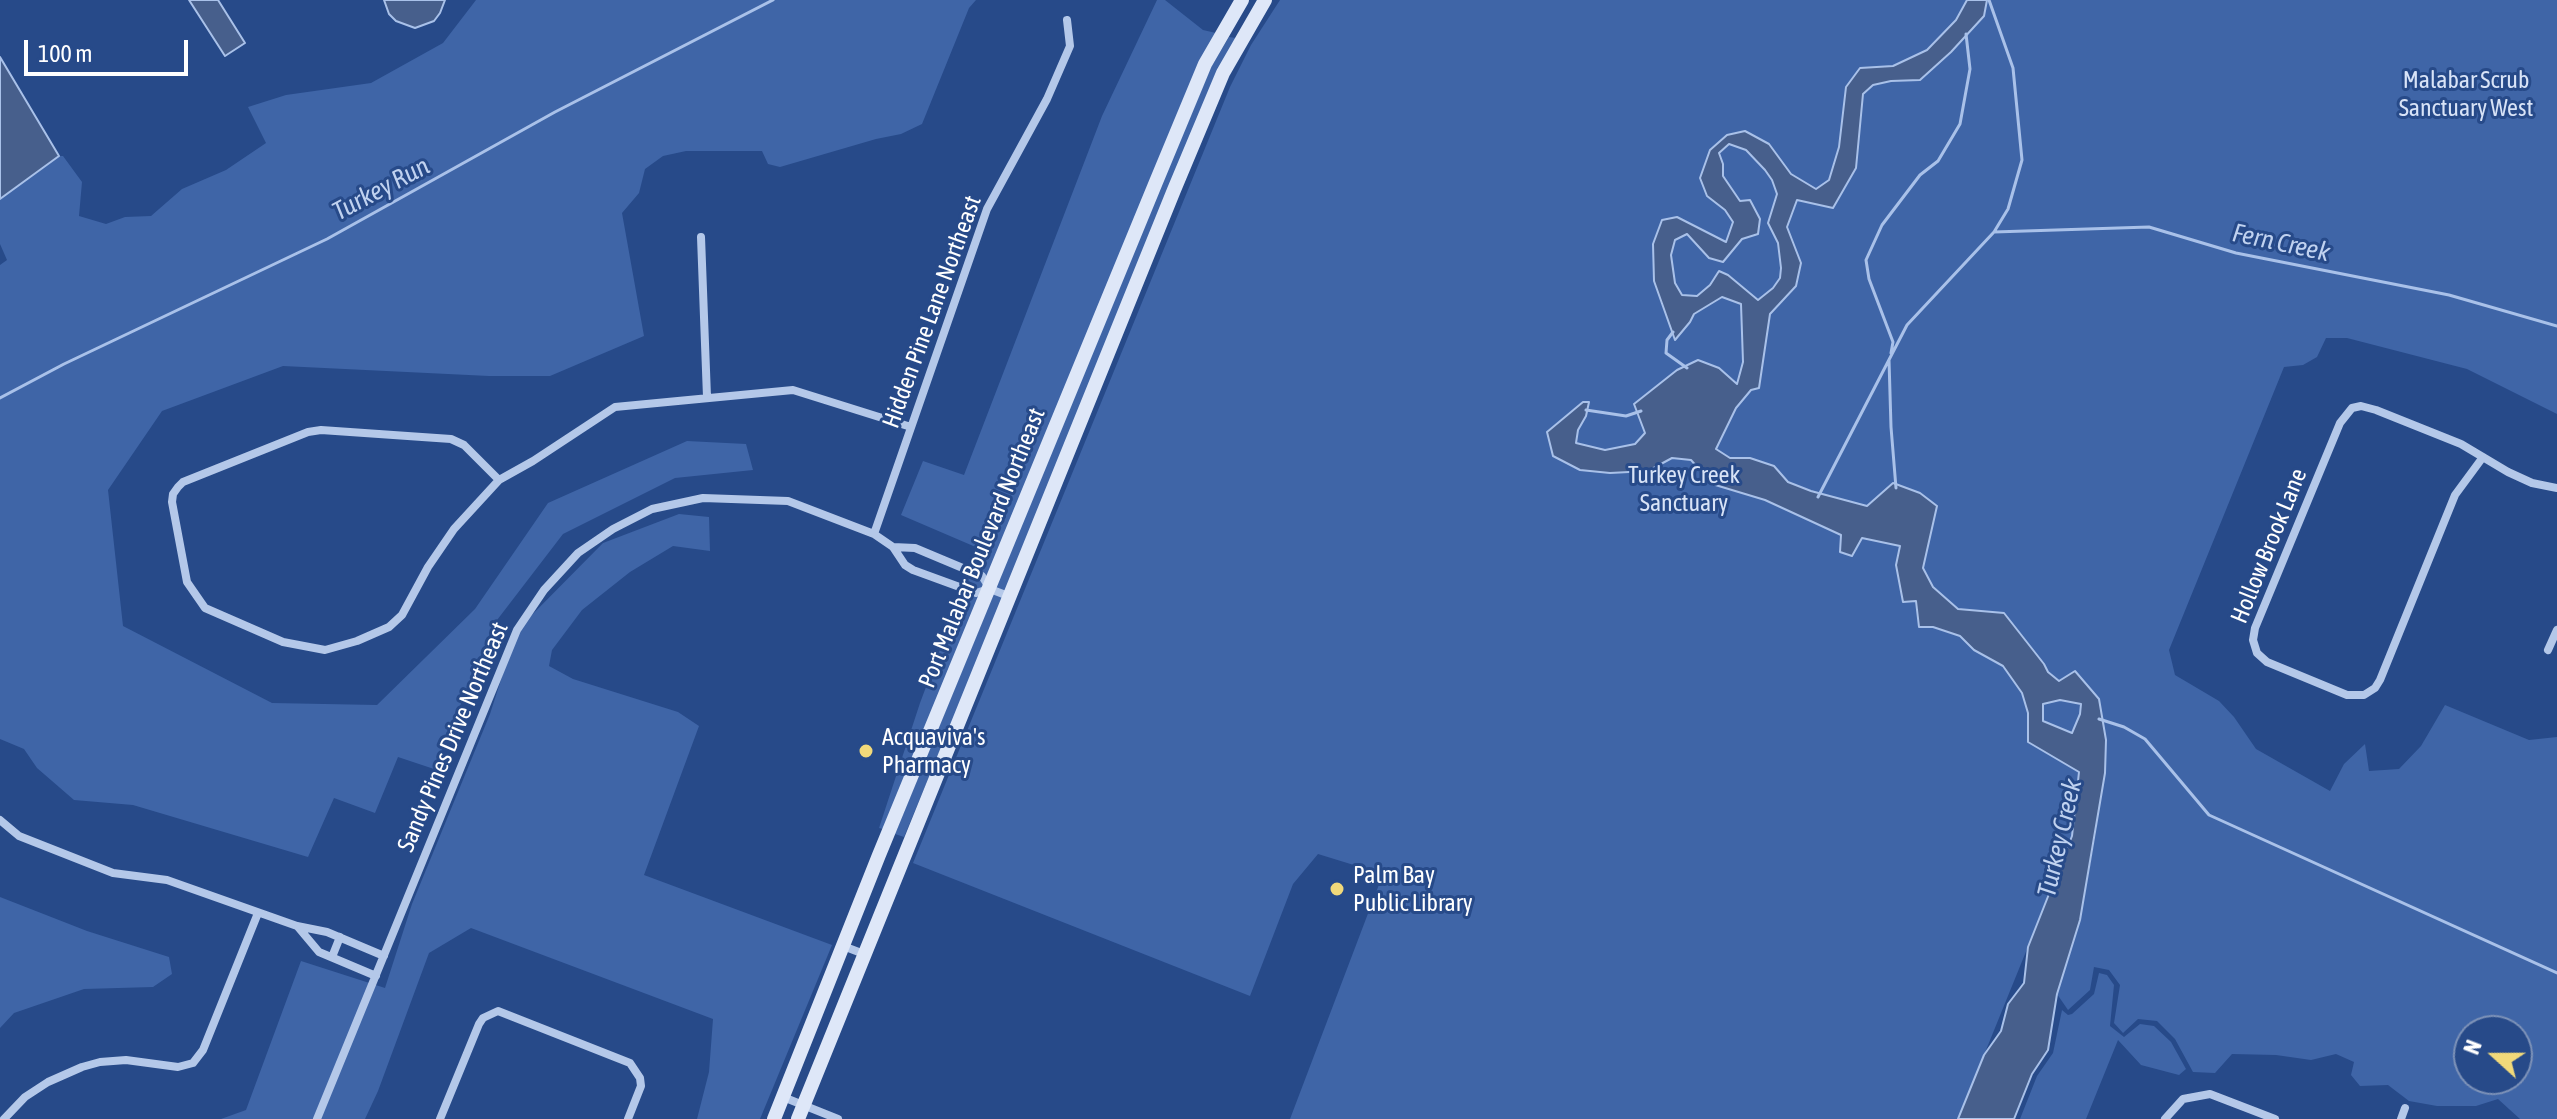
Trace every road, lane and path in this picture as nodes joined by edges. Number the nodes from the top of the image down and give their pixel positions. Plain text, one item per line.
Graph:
1 (1242, 0) edge
2 (1265, 0) edge
3 (1067, 20) dead end
4 (701, 237) dead end
5 (707, 397) junction
6 (911, 427) junction
7 (2483, 457) junction
8 (499, 480) junction
9 (2557, 488) edge
10 (874, 534) junction
11 (893, 547) junction
12 (990, 589) junction
13 (1011, 597) junction
14 (2557, 630) edge
15 (2548, 650) dead end
16 (0, 820) edge
17 (258, 913) junction
18 (297, 926) junction
19 (340, 937) junction
20 (843, 946) junction
21 (864, 954) junction
22 (384, 956) junction
23 (332, 957) junction
24 (376, 976) junction
25 (783, 1097) junction
26 (2405, 1108) dead end
27 (801, 1112) edge
28 (4, 1119) edge
29 (317, 1119) edge
30 (440, 1119) edge
31 (628, 1119) edge
32 (774, 1119) edge
33 (838, 1119) edge
34 (2165, 1119) edge
35 (2275, 1119) edge
36 (2401, 1119) edge

1 - 12 street, Port Malabar Boulevard Northeast
2 - 13 street, Port Malabar Boulevard Northeast
3 - 6 street, Hidden Pine Lane Northeast
4 - 5 street
5 - 6 street
5 - 8 street
6 - 10 street, Hidden Pine Lane Northeast
7 - 7 street, Hollow Brook Lane
7 - 9 street, Hollow Brook Lane
8 - 8 street
10 - 11 street, Sandy Pines Drive Northeast
10 - 22 street, Sandy Pines Drive Northeast
11 - 12 street, Sandy Pines Drive Northeast
11 - 12 street
12 - 13 street, Sandy Pines Drive Northeast
12 - 20 street, Port Malabar Boulevard Northeast
13 - 21 street, Port Malabar Boulevard Northeast
14 - 15 street
16 - 17 street
17 - 18 street
17 - 28 street
18 - 19 street
18 - 23 street
19 - 22 street
19 - 23 street
20 - 21 street
20 - 25 street, Port Malabar Boulevard Northeast
21 - 27 street, Port Malabar Boulevard Northeast
22 - 24 street, Sandy Pines Drive Northeast
23 - 24 street
24 - 29 street, Sandy Pines Drive Northeast
25 - 27 street
25 - 32 street, Port Malabar Boulevard Northeast
26 - 36 street
27 - 33 street
30 - 31 street
34 - 35 street

